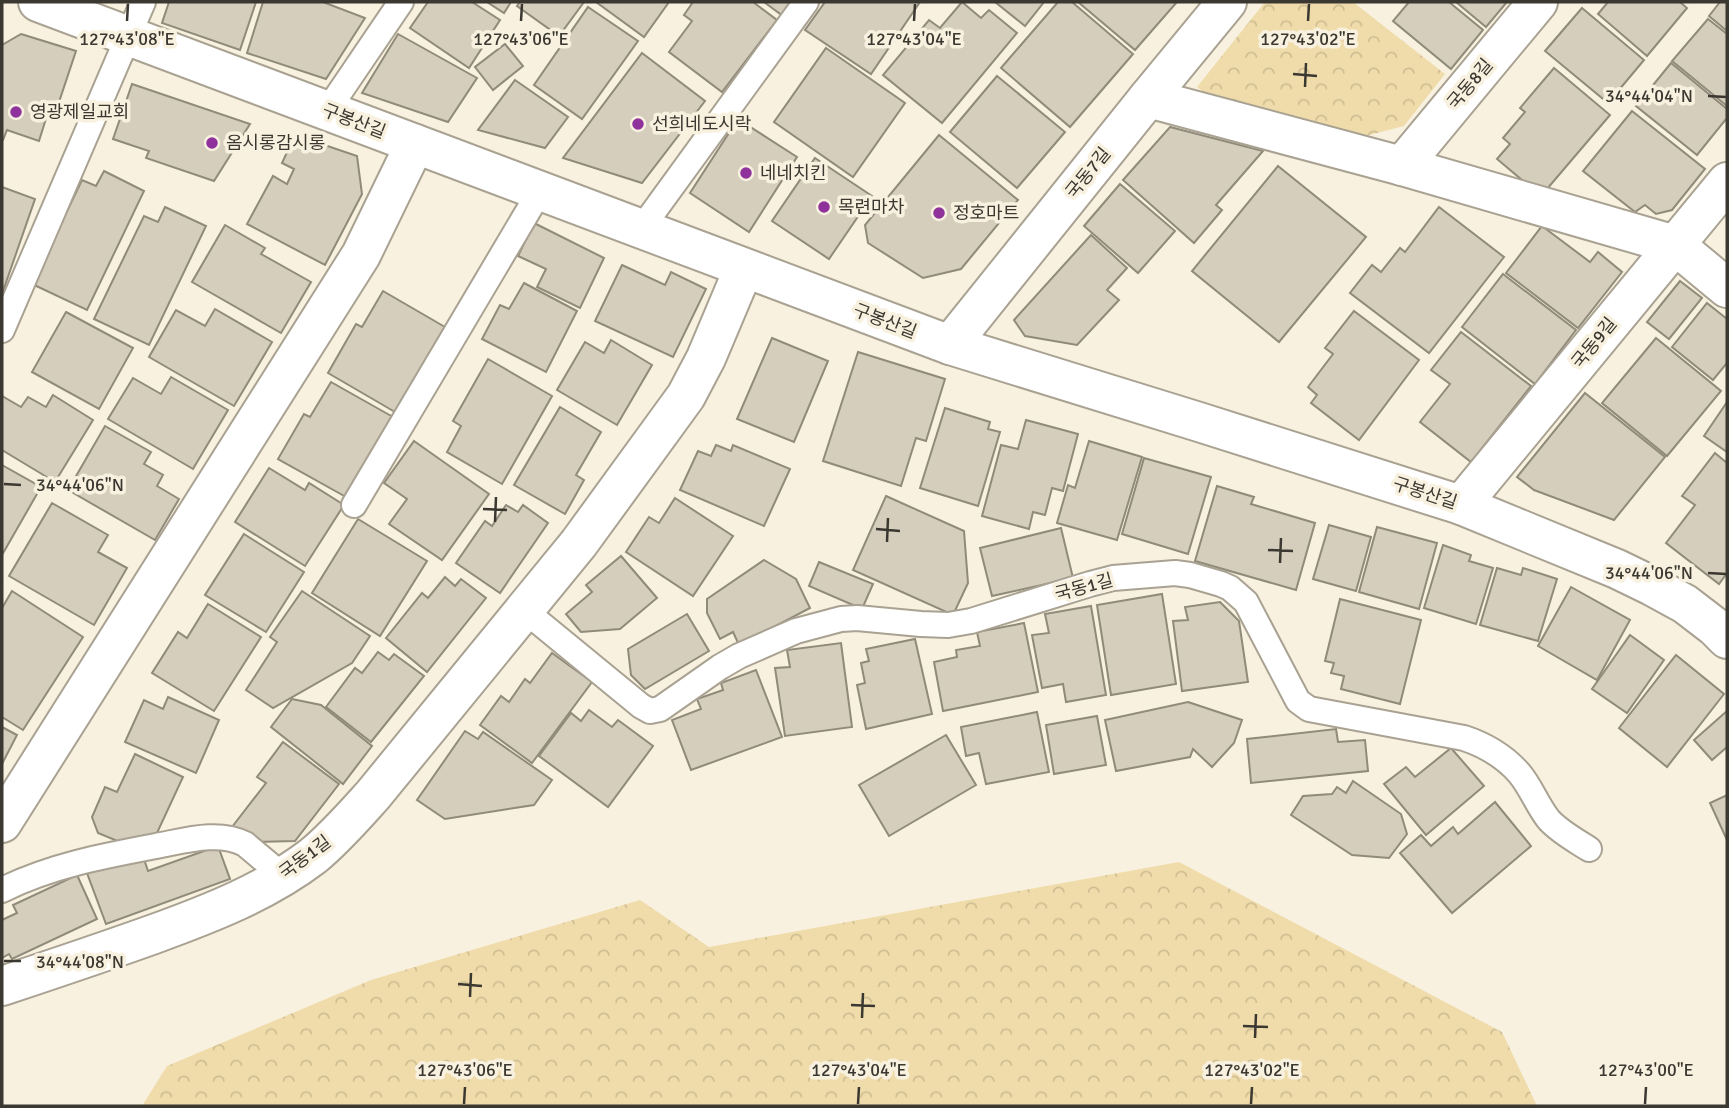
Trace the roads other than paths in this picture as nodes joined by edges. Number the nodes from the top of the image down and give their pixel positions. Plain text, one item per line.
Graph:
1 (38, 2) edge
2 (143, 2) edge
3 (401, 2) edge
4 (806, 2) edge
5 (1227, 2) edge
6 (1538, 2) edge
7 (128, 36) junction
8 (1148, 98) junction
9 (327, 111) junction
10 (415, 144) junction
11 (1402, 166) junction
12 (1727, 182) edge
13 (540, 191) junction
14 (641, 229) junction
15 (1675, 245) junction
16 (744, 268) junction
17 (1727, 288) edge
18 (2, 330) edge
19 (950, 345) junction
20 (354, 505) dead end
21 (1461, 505) junction
22 (524, 610) junction
23 (1727, 639) edge
24 (2, 823) edge
25 (1589, 849) dead end
26 (283, 876) junction
27 (2, 890) edge
28 (2, 986) edge

1 - 7 street, 구봉산길
2 - 7 lane
3 - 9 lane
4 - 14 lane
5 - 8 street, 국동7길
6 - 11 street, 국동8길
7 - 9 street, 구봉산길
7 - 18 lane
8 - 11 street
8 - 19 street, 국동7길
9 - 10 street, 구봉산길
10 - 13 street, 구봉산길
10 - 24 street
11 - 15 street
12 - 15 street, 국동9길
13 - 14 street, 구봉산길
13 - 20 lane
14 - 16 street, 구봉산길
15 - 17 street
15 - 21 street, 국동9길
16 - 19 street, 구봉산길
16 - 22 street, 국동1길
19 - 21 street, 구봉산길
21 - 23 street, 구봉산길
22 - 25 lane, 국동1길
22 - 26 street, 국동1길
26 - 27 lane
26 - 28 street, 국동1길

